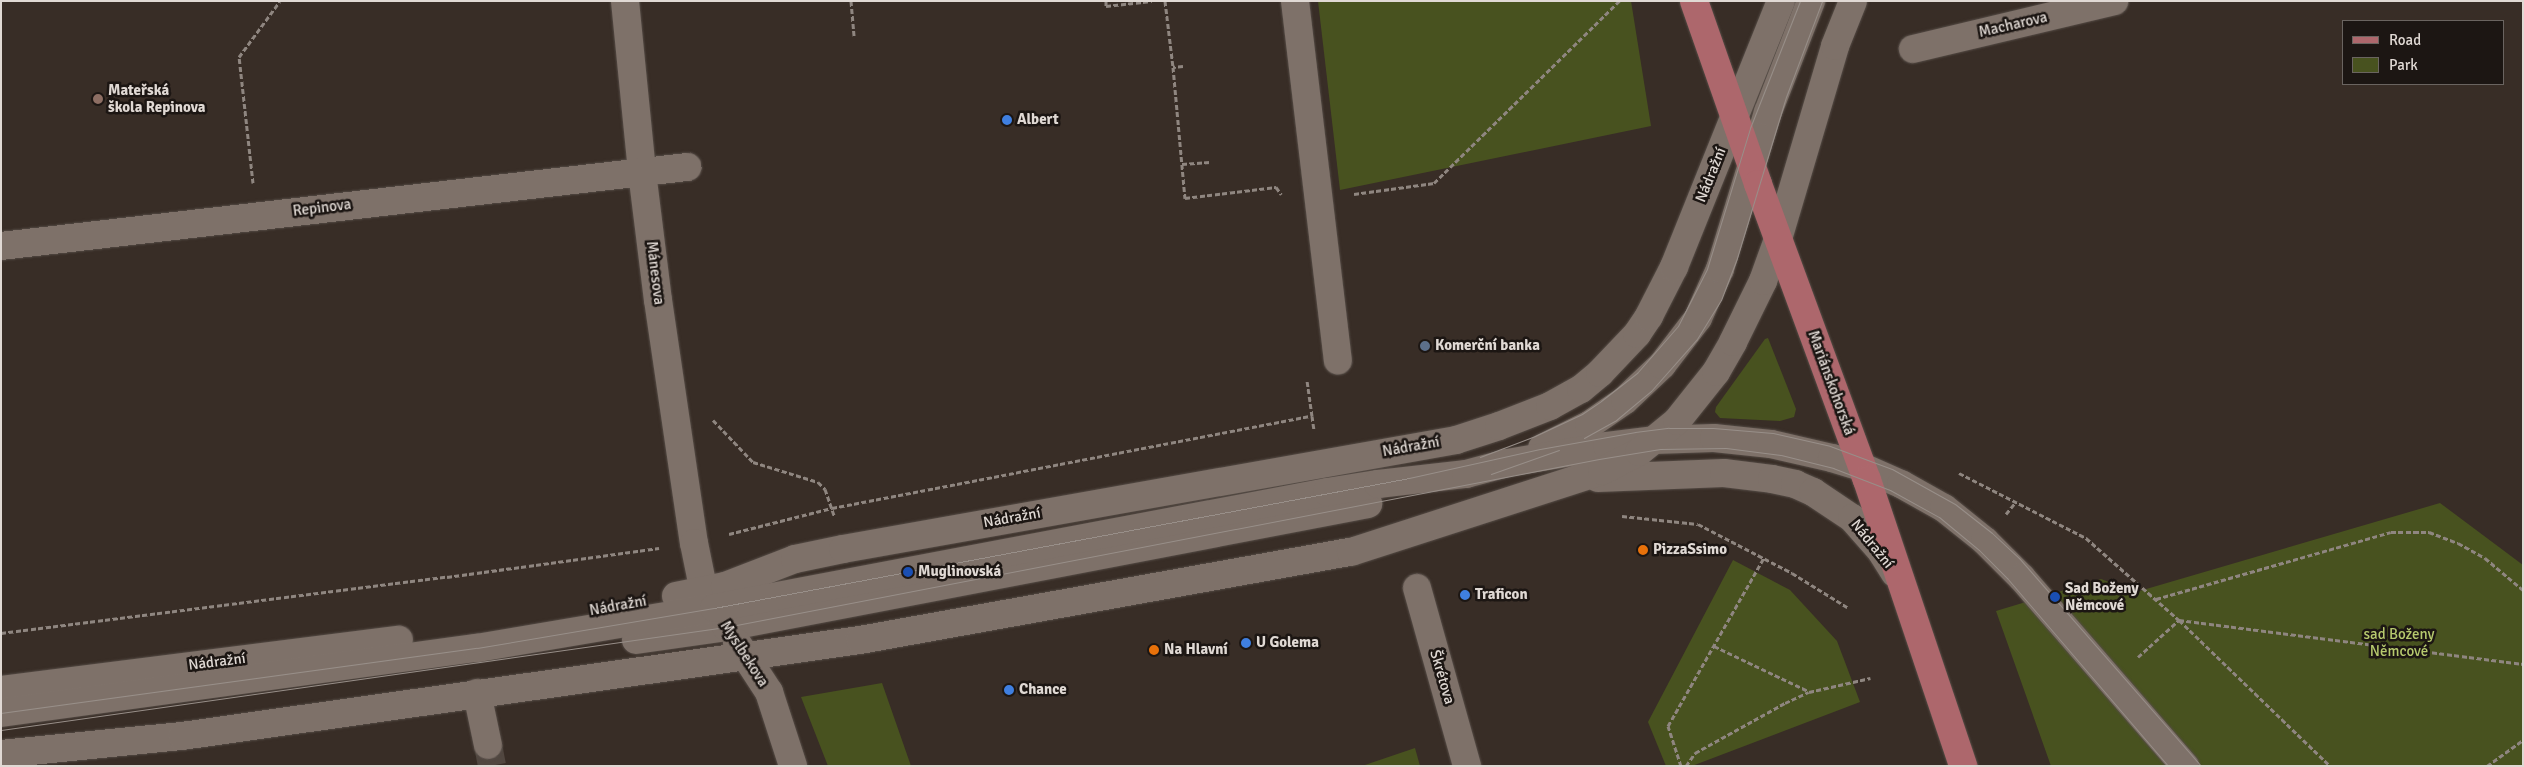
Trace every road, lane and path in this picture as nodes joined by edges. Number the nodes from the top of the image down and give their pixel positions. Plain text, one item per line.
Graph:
1 (280, 1) edge
2 (625, 1) edge
3 (851, 1) edge
4 (1106, 1) edge
5 (1152, 1) edge
6 (1165, 1) edge
7 (1295, 1) edge
8 (1619, 1) edge
9 (1694, 1) edge
10 (1781, 1) edge
11 (1811, 1) edge
12 (1853, 1) edge
13 (2114, 1) edge
14 (854, 36) dead end
15 (1913, 49) dead end
16 (1173, 66) junction
17 (1183, 66) dead end
18 (1735, 116) junction
19 (1210, 162) dead end
20 (1182, 164) junction
21 (1751, 165) junction
22 (687, 167) dead end
23 (642, 172) junction
24 (1317, 200) junction
25 (257, 216) junction
26 (1778, 239) junction
27 (1, 246) edge
28 (1338, 360) dead end
29 (1307, 377) dead end
30 (711, 418) dead end
31 (1654, 440) junction
32 (1862, 467) junction
33 (1956, 471) dead end
34 (1466, 474) junction
35 (1576, 479) junction
36 (832, 508) junction
37 (1622, 516) dead end
38 (694, 543) junction
39 (1764, 558) junction
40 (1901, 583) junction
41 (1417, 588) dead end
42 (2523, 590) edge
43 (2155, 599) junction
44 (1847, 607) dead end
45 (715, 609) junction
46 (2179, 620) junction
47 (1, 633) edge
48 (1714, 646) junction
49 (747, 658) junction
50 (2131, 663) dead end
51 (2523, 664) edge
52 (1870, 678) dead end
53 (1, 690) edge
54 (1809, 692) junction
55 (477, 693) junction
56 (1, 713) edge
57 (1, 730) edge
58 (2523, 740) edge
59 (488, 745) tunnel mouth
60 (1, 754) edge
61 (793, 766) edge
62 (1468, 766) edge
63 (1681, 766) edge
64 (1686, 766) edge
65 (1963, 766) edge
66 (2185, 766) edge
67 (2330, 766) edge
68 (2487, 766) edge

1 - 25 path
2 - 23 street, Mánesova
3 - 14 path
4 - 5 path
6 - 16 path
7 - 24 street
8 - 24 path
9 - 18 main road, Mariánskohorská
10 - 18 street, Nádražní
11 - 21 street
12 - 26 street, Nádražní
13 - 15 street, Macharova
16 - 17 path
16 - 20 path
18 - 21 main road, Mariánskohorská
18 - 45 street, Nádražní
19 - 20 path
20 - 24 path
21 - 26 main road, Mariánskohorská
21 - 34 street
22 - 23 street, Repinova
23 - 25 street, Repinova
23 - 38 street, Mánesova
24 - 28 street
25 - 27 street, Repinova
26 - 31 street, Nádražní
26 - 32 main road, Mariánskohorská
29 - 36 path
30 - 36 path
31 - 32 street
31 - 34 street
31 - 35 street, Nádražní
32 - 40 main road, Mariánskohorská
32 - 66 street
33 - 43 path
34 - 45 street
35 - 40 street, Nádražní
35 - 49 street, Nádražní
36 - 38 path
37 - 39 path
38 - 45 street, Myslbekova
38 - 47 path
39 - 44 path
39 - 48 path
40 - 65 main road, Mariánskohorská
41 - 62 street, Škrétova
42 - 43 path
43 - 46 path
45 - 49 street, Myslbekova
45 - 53 street, Nádražní
45 - 56 street
45 - 57 street
46 - 50 path
46 - 51 path
46 - 67 path
48 - 54 path
48 - 63 path
49 - 55 street, Nádražní
49 - 61 street, Myslbekova
52 - 54 path
54 - 64 path
55 - 59 street
55 - 60 street, Nádražní
58 - 68 path

